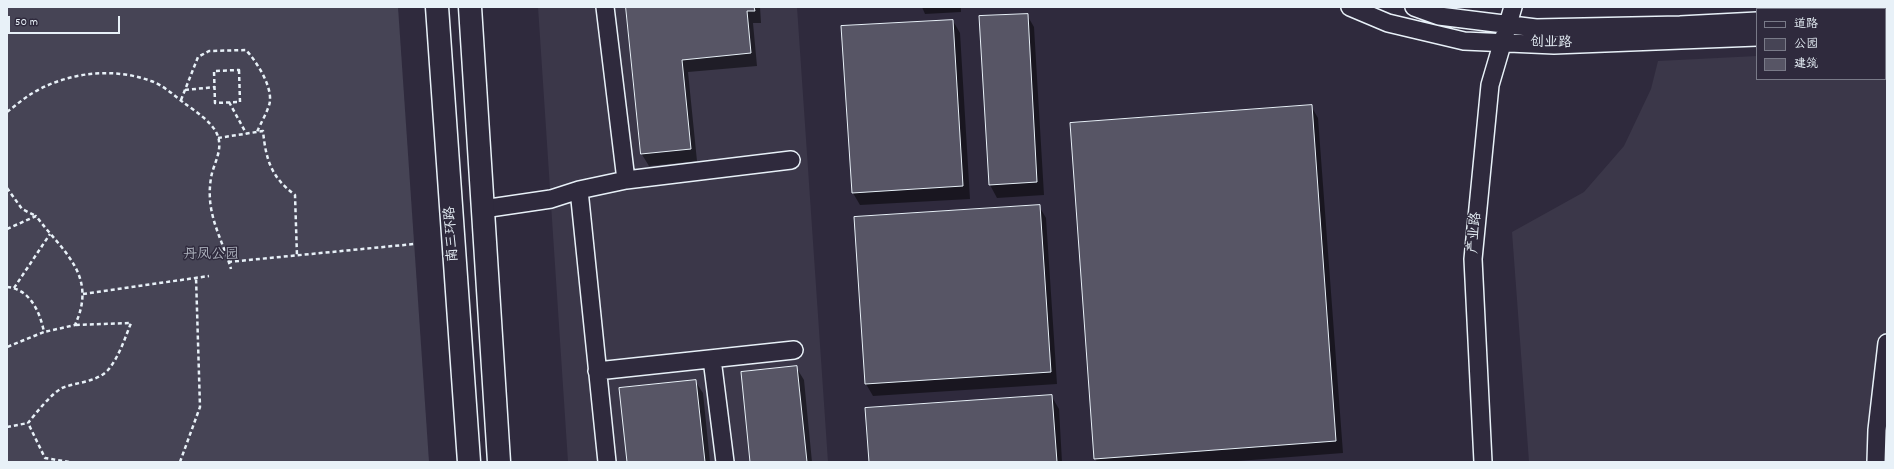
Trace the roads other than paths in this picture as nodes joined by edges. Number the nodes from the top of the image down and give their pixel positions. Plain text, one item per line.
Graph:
1 (437, 7) edge
2 (470, 7) edge
3 (605, 7) edge
4 (1350, 7) edge
5 (1414, 7) edge
6 (1512, 7) edge
7 (1756, 21) edge
8 (1508, 24) junction
9 (1756, 37) edge
10 (1502, 42) junction
11 (791, 160) dead end
12 (626, 180) junction
13 (579, 190) junction
14 (483, 209) junction
15 (1887, 343) edge
16 (794, 350) dead end
17 (712, 359) junction
18 (597, 371) junction
19 (469, 462) edge
20 (499, 462) edge
21 (607, 462) edge
22 (725, 462) edge
23 (1482, 462) edge
24 (1876, 462) edge

1 - 19 main road, 南三环路
2 - 14 main road
3 - 12 street
4 - 10 street, 创业路
5 - 8 street, 创业路
6 - 8 street, 产业路
7 - 8 street, 创业路
8 - 10 street, 产业路
9 - 10 street, 创业路
10 - 23 street, 产业路
11 - 12 street
12 - 13 street
13 - 14 street
13 - 18 street
14 - 20 main road
15 - 24 street
16 - 17 street
17 - 18 street
17 - 22 street
18 - 21 street

